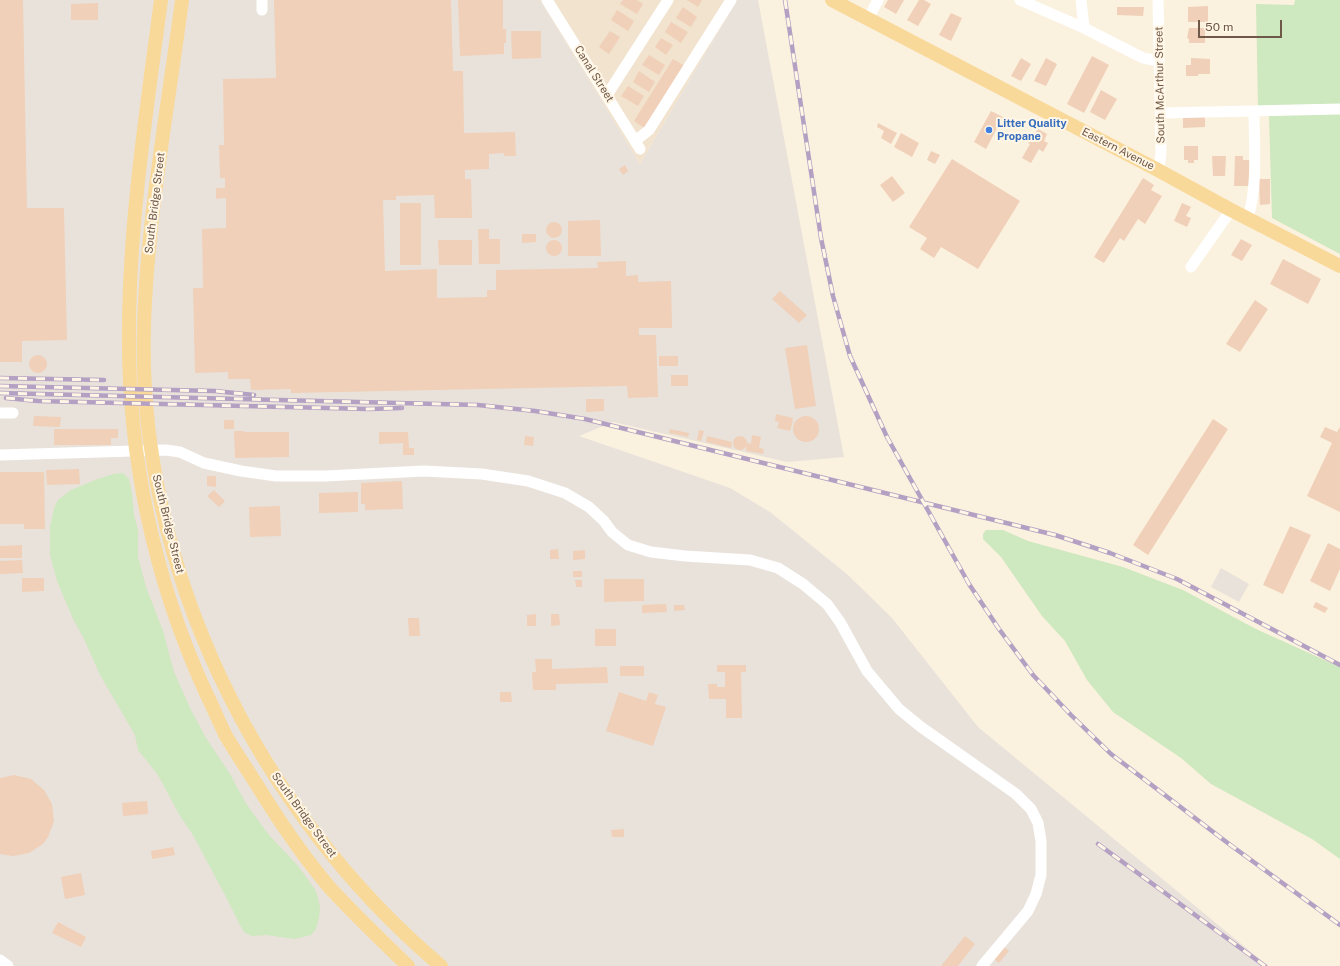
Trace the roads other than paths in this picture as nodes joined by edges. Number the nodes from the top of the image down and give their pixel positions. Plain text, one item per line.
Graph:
1 (161, 0) edge
2 (182, 0) edge
3 (547, 0) edge
4 (668, 0) edge
5 (731, 0) edge
6 (832, 0) edge
7 (878, 0) edge
8 (1020, 0) edge
9 (1081, 0) edge
10 (1158, 0) edge
11 (868, 19) junction
12 (1084, 28) junction
13 (1159, 61) junction
14 (607, 95) junction
15 (1340, 109) edge
16 (1254, 112) junction
17 (1161, 113) junction
18 (1156, 168) junction
19 (1231, 210) junction
20 (1248, 218) junction
21 (1340, 266) edge
22 (1191, 267) dead end
23 (0, 413) edge
24 (13, 413) dead end
25 (0, 455) edge
26 (0, 960) edge
27 (8, 966) edge
28 (408, 966) edge
29 (441, 966) edge
30 (982, 966) edge

1 - 28 main road, South Bridge Street
2 - 29 main road, South Bridge Street
3 - 14 street, Canal Street
4 - 14 street
5 - 14 street, Canal Street
6 - 11 main road, Eastern Avenue
7 - 11 street
8 - 12 street
9 - 12 street
10 - 13 street, South McArthur Street
11 - 18 main road, Eastern Avenue
12 - 13 street
13 - 17 street, South McArthur Street
15 - 16 street
16 - 17 street
16 - 20 street
17 - 18 street, South McArthur Street
18 - 19 main road, Eastern Avenue
19 - 20 main road, Eastern Avenue
19 - 22 street
20 - 21 main road, Eastern Avenue
23 - 24 street
25 - 30 street
26 - 27 street

